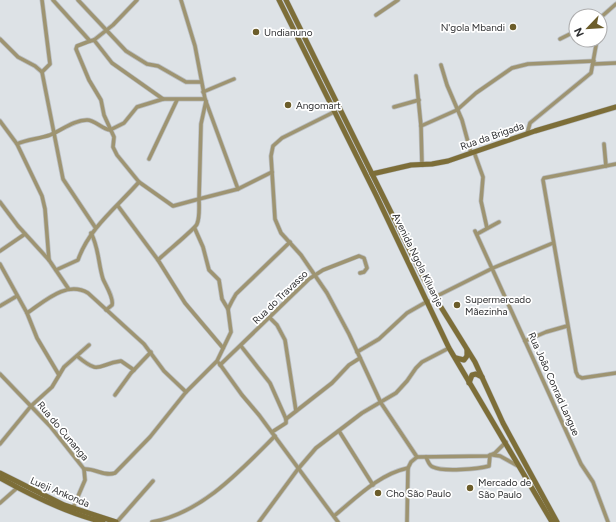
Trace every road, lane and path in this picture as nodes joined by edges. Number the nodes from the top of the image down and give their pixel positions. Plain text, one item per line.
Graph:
1 (42, 0) edge
2 (53, 0) edge
3 (78, 0) edge
4 (181, 0) edge
5 (279, 0) edge
6 (286, 0) edge
7 (398, 0) edge
8 (135, 1) edge
9 (616, 4) edge
10 (608, 11) edge
11 (376, 15) dead end
12 (107, 31) junction
13 (568, 35) edge
14 (560, 39) dead end
15 (0, 40) edge
16 (92, 41) junction
17 (596, 48) edge
18 (594, 63) junction
19 (616, 63) edge
20 (441, 65) dead end
21 (42, 72) junction
22 (416, 76) dead end
23 (234, 80) dead end
24 (201, 82) junction
25 (203, 92) junction
26 (163, 99) junction
27 (177, 100) junction
28 (205, 100) junction
29 (419, 100) junction
30 (394, 107) dead end
31 (616, 108) edge
32 (457, 110) junction
33 (334, 112) junction
34 (0, 120) edge
35 (421, 126) junction
36 (110, 130) junction
37 (54, 133) junction
38 (527, 134) junction
39 (17, 144) junction
40 (604, 144) dead end
41 (473, 152) junction
42 (149, 159) dead end
43 (616, 164) edge
44 (422, 165) junction
45 (606, 166) junction
46 (272, 172) junction
47 (372, 174) junction
48 (139, 182) junction
49 (238, 189) junction
50 (199, 199) junction
51 (0, 202) edge
52 (118, 206) junction
53 (499, 222) dead end
54 (95, 227) junction
55 (487, 228) junction
56 (195, 229) junction
57 (91, 233) junction
58 (25, 234) junction
59 (290, 242) junction
60 (553, 243) junction
61 (0, 251) edge
62 (49, 260) junction
63 (158, 260) junction
64 (0, 264) edge
65 (494, 268) junction
66 (56, 270) junction
67 (360, 273) dead end
68 (315, 274) junction
69 (68, 288) junction
70 (17, 296) junction
71 (435, 297) junction
72 (428, 301) junction
73 (0, 306) edge
74 (106, 310) junction
75 (228, 310) junction
76 (27, 313) junction
77 (269, 317) junction
78 (567, 326) junction
79 (525, 341) junction
80 (89, 345) dead end
81 (241, 346) junction
82 (222, 348) junction
83 (449, 348) junction
84 (467, 349) junction
85 (151, 352) junction
86 (357, 352) junction
87 (78, 356) junction
88 (360, 358) junction
89 (455, 358) junction
90 (217, 361) junction
91 (220, 365) junction
92 (134, 370) junction
93 (616, 373) edge
94 (0, 374) edge
95 (60, 375) junction
96 (482, 378) junction
97 (469, 384) junction
98 (186, 392) junction
99 (115, 395) dead end
100 (381, 403) junction
101 (31, 406) junction
102 (296, 411) junction
103 (286, 419) junction
104 (339, 431) junction
105 (273, 434) junction
106 (506, 442) junction
107 (0, 444) edge
108 (491, 455) junction
109 (417, 457) junction
110 (426, 457) junction
111 (408, 468) junction
112 (84, 469) junction
113 (298, 469) junction
114 (524, 472) junction
115 (0, 473) edge
116 (0, 478) edge
117 (153, 481) dead end
118 (373, 485) junction
119 (17, 488) junction
120 (0, 503) edge
121 (73, 508) junction
122 (546, 513) junction
123 (334, 516) junction
124 (103, 522) edge
125 (116, 522) edge
126 (152, 522) edge
127 (259, 522) edge
128 (338, 522) edge
129 (407, 522) edge
130 (546, 522) edge
131 (552, 522) edge
132 (558, 522) edge
133 (608, 522) edge

1 - 21 street
2 - 16 street
3 - 12 street
4 - 24 street
5 - 33 main road, Avenida Ngola Kiluanje
6 - 47 main road, Avenida Ngola Kiluanje
7 - 11 street
8 - 12 street
9 - 10 street
12 - 16 street
12 - 24 street
13 - 14 street
15 - 21 street
16 - 26 street
16 - 36 street
17 - 18 street
18 - 19 street
18 - 32 street
18 - 38 street
20 - 32 street
21 - 37 street
22 - 29 street
23 - 25 street
24 - 25 street
25 - 28 street
26 - 27 street
26 - 36 street
27 - 28 street
27 - 42 street
28 - 49 street
28 - 50 street
29 - 30 street
29 - 35 street
31 - 38 main road, Rua da Brigada
32 - 35 street
32 - 41 street
33 - 46 street
33 - 72 main road, Avenida Ngola Kiluanje
34 - 39 street
35 - 44 street
36 - 37 street
36 - 48 street
37 - 39 street
37 - 54 street
38 - 41 main road, Rua da Brigada
39 - 62 street
40 - 45 street
41 - 44 main road, Rua da Brigada
41 - 55 street
43 - 45 street
44 - 47 main road, Rua da Brigada
45 - 60 street
46 - 49 street
46 - 59 street
47 - 71 main road, Avenida Ngola Kiluanje
48 - 50 street
48 - 52 street
49 - 50 street
50 - 56 street
51 - 58 street
52 - 54 street
52 - 63 street
53 - 55 street
54 - 57 street
55 - 65 street, Rua João Conrad Langue
56 - 63 street
56 - 75 street
57 - 66 street
57 - 74 street
58 - 61 street
58 - 62 street
59 - 68 street
59 - 75 street
60 - 65 street
60 - 78 street
62 - 66 street
63 - 82 street
64 - 70 street
65 - 71 street
65 - 79 street, Rua João Conrad Langue
66 - 69 street
67 - 68 street, Rua do Travasso
68 - 77 street, Rua do Travasso
68 - 86 street
69 - 74 street
69 - 76 street
70 - 73 street
70 - 76 street
71 - 84 main road, Avenida Ngola Kiluanje
72 - 83 main road, Avenida Ngola Kiluanje
72 - 86 street
74 - 85 street
75 - 82 street
76 - 95 street
77 - 81 street, Rua do Travasso
77 - 102 street
78 - 79 street
78 - 93 street
79 - 133 street, Rua João Conrad Langue
80 - 87 street
81 - 91 street, Rua do Travasso
81 - 103 street
82 - 90 street
83 - 89 main road, Avenida Ngola Kiluanje
83 - 100 street
84 - 89 main road
84 - 96 main road, Avenida Ngola Kiluanje
85 - 92 street
85 - 98 street
86 - 88 street
87 - 92 street
87 - 95 street
88 - 100 street
88 - 102 street
89 - 97 main road, Avenida Ngola Kiluanje
90 - 91 street
90 - 98 street
91 - 105 street
92 - 99 street
94 - 101 street, Rua do Cunanga
95 - 101 street
96 - 97 main road
96 - 132 main road, Avenida Ngola Kiluanje
97 - 106 main road, Avenida Ngola Kiluanje
98 - 112 street
100 - 104 street
100 - 109 street
101 - 107 street
101 - 112 street, Rua do Cunanga
102 - 103 street
103 - 105 street
104 - 113 street
104 - 118 street
105 - 113 street
105 - 126 street
106 - 108 street
106 - 114 main road, Avenida Ngola Kiluanje
108 - 110 street
108 - 110 street
108 - 114 street
109 - 110 street
109 - 111 street
111 - 118 street
111 - 129 street
112 - 121 street, Rua do Cunanga
113 - 123 street
113 - 127 street
114 - 122 main road, Avenida Ngola Kiluanje
115 - 121 main road, Lueji Ankonda
116 - 119 main road
117 - 125 street
118 - 123 street
119 - 120 street
119 - 124 main road
121 - 125 main road, Lueji Ankonda
122 - 130 main road
122 - 131 main road, Avenida Ngola Kiluanje
123 - 128 street

